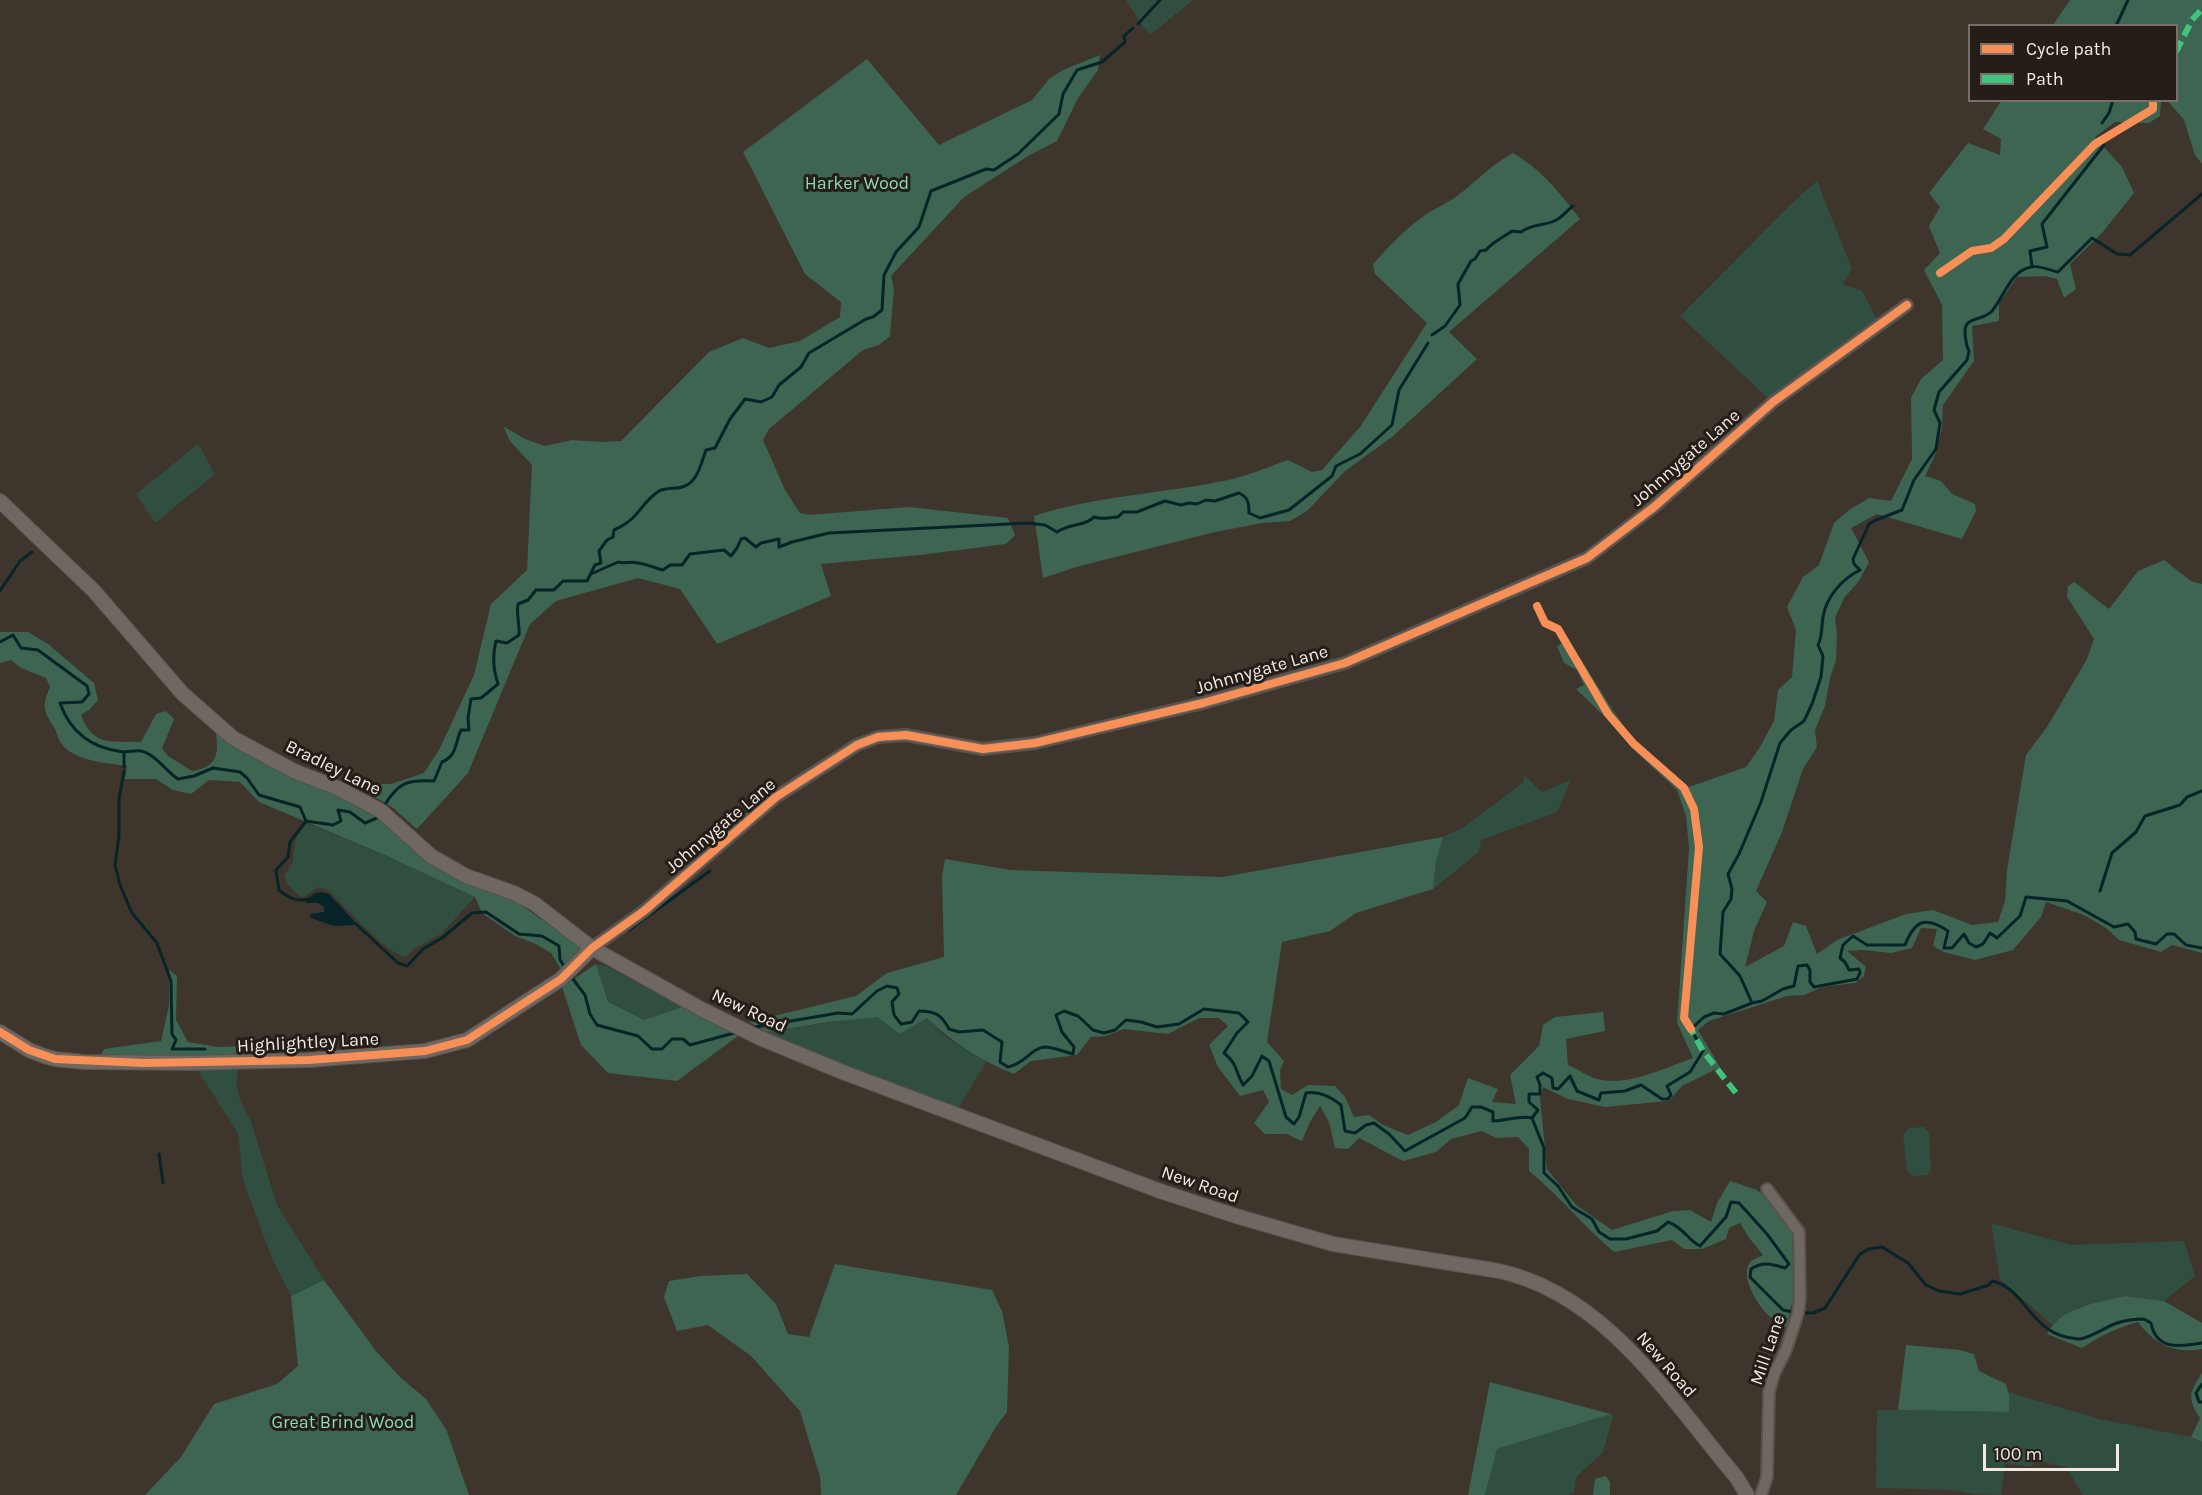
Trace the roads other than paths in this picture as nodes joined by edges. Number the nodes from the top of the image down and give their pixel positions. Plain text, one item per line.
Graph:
1 (1906, 304) dead end
2 (0, 501) edge
3 (592, 948) junction
4 (0, 1032) edge
5 (1767, 1189) dead end
6 (1747, 1495) edge
7 (1761, 1495) edge

1 - 3 street, Johnnygate Lane
2 - 3 main road, Bradley Lane
3 - 4 main road, Highlightley Lane
3 - 6 main road, New Road
5 - 7 street, Mill Lane

